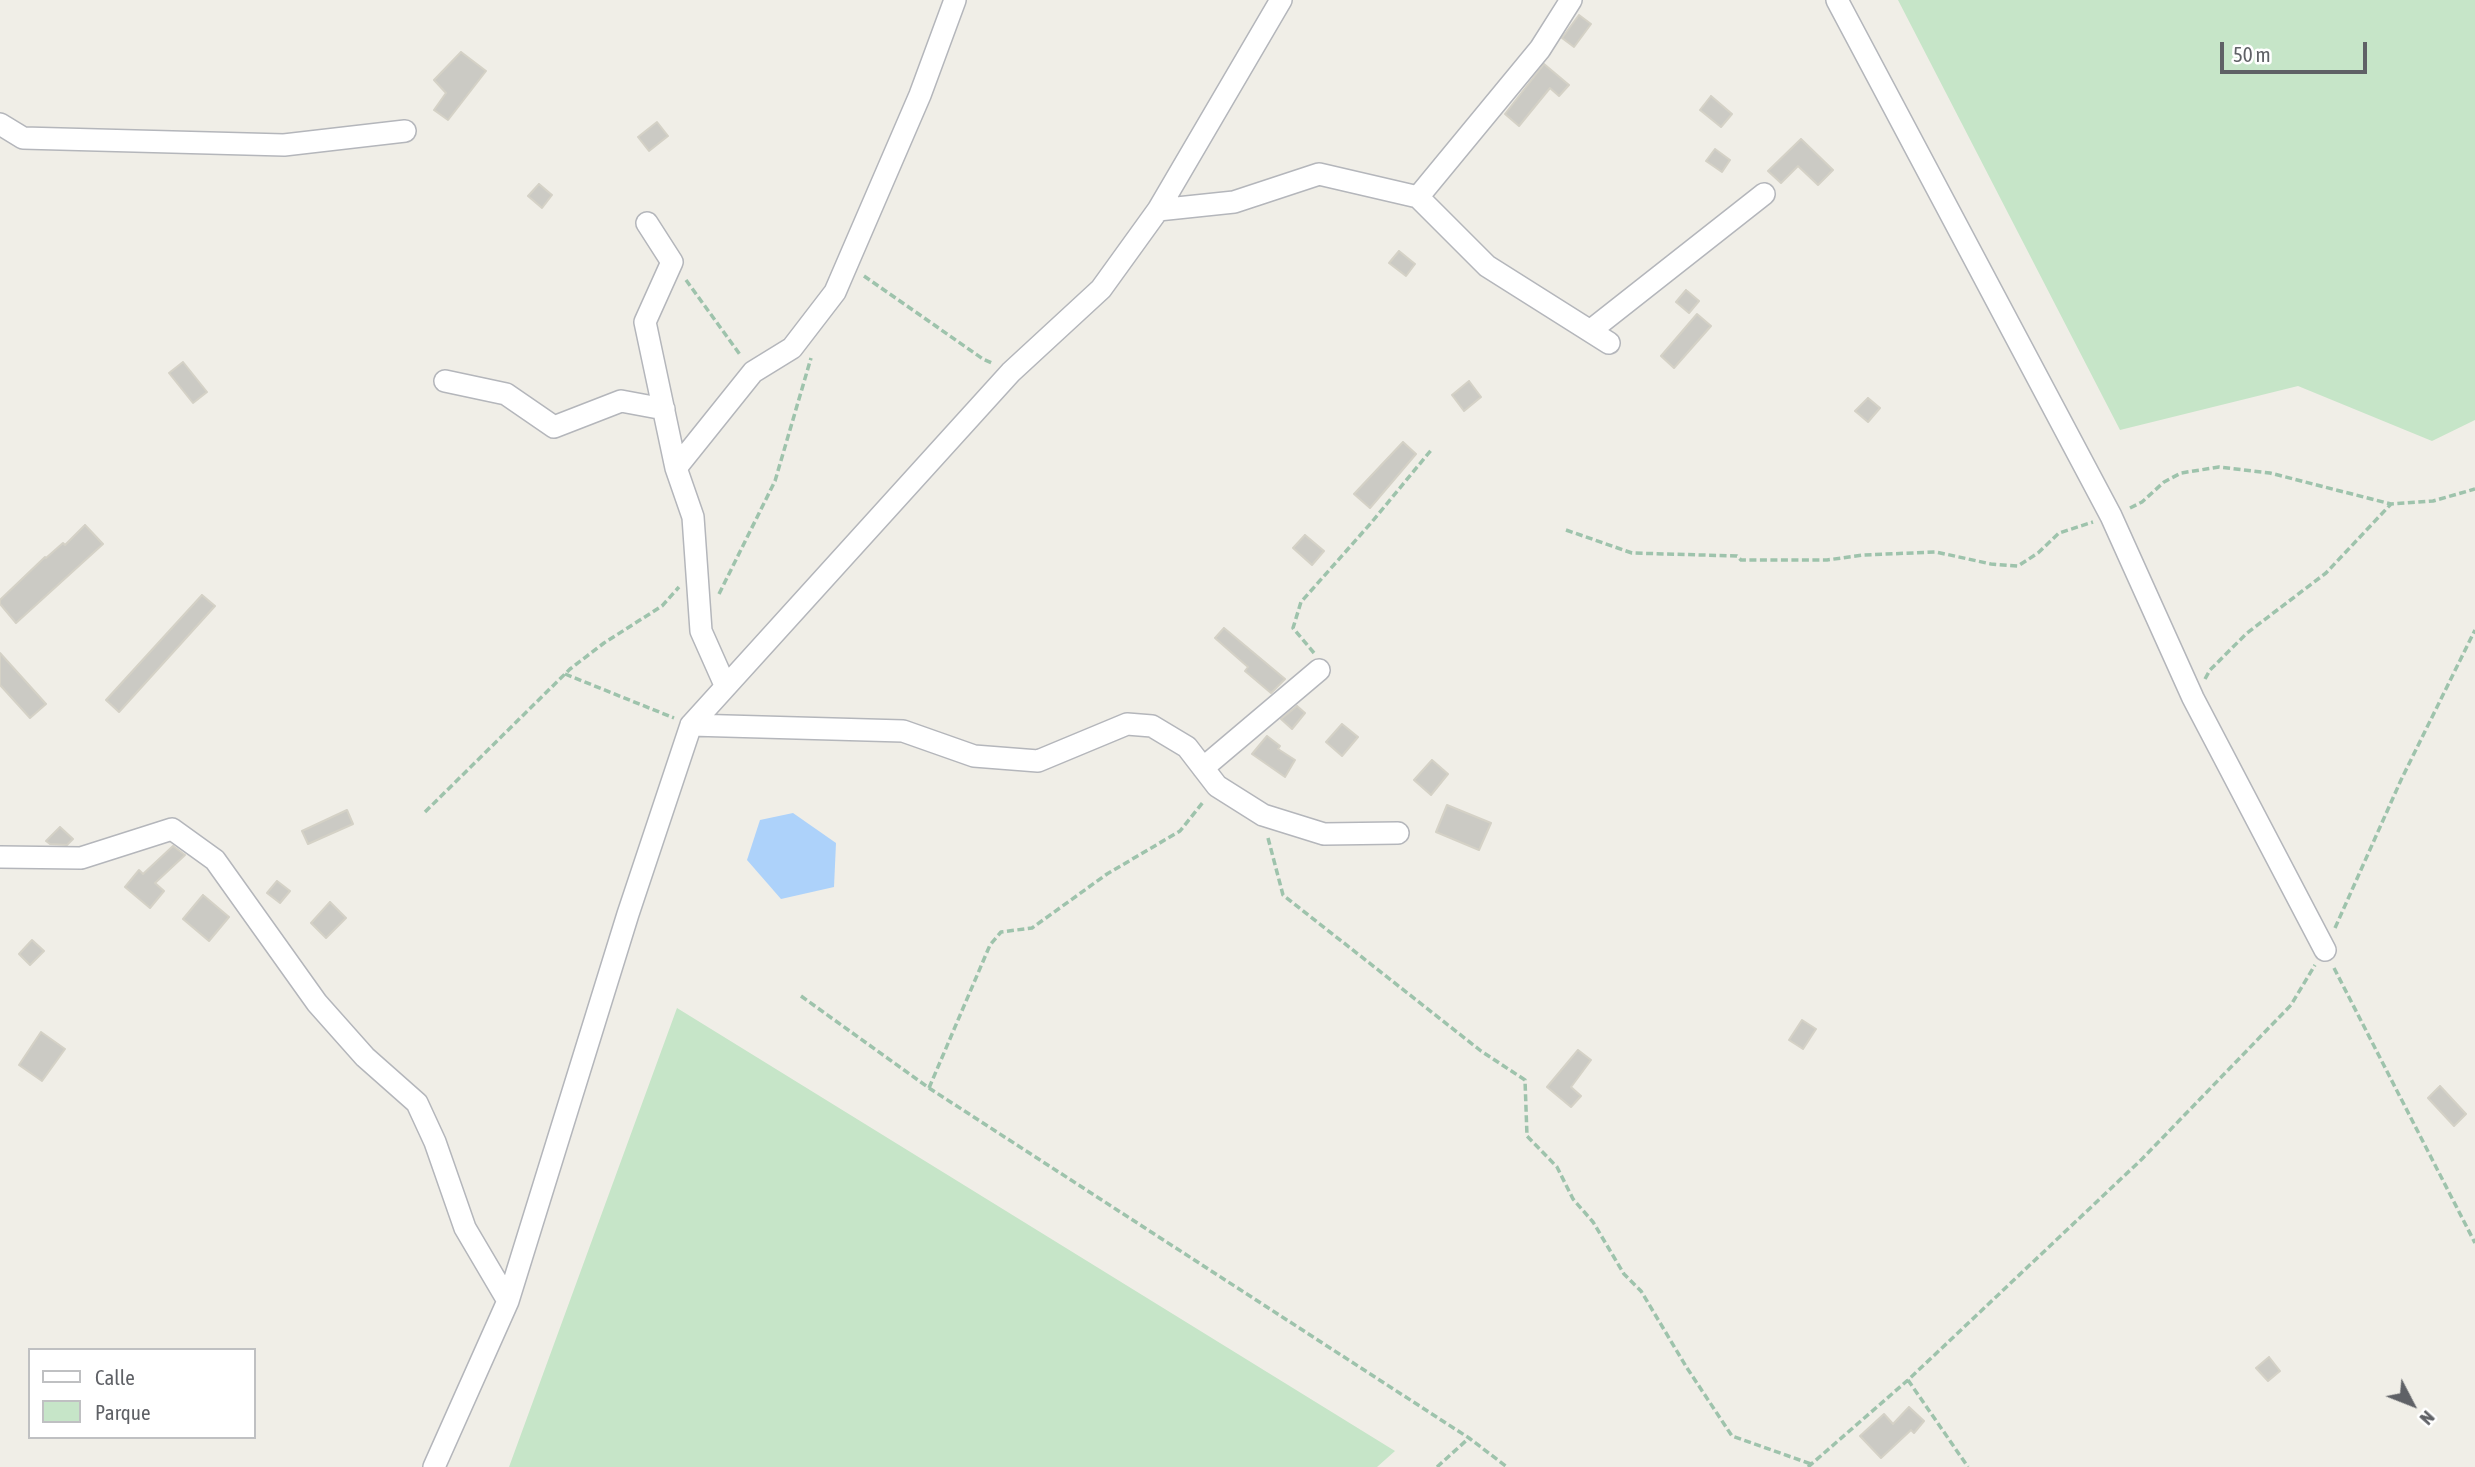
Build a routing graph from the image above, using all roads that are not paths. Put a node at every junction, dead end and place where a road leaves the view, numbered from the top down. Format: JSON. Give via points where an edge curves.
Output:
{"nodes":[{"id":1,"x":955,"y":0,"type":"edge"},
{"id":2,"x":1281,"y":0,"type":"edge"},
{"id":3,"x":1571,"y":0,"type":"edge"},
{"id":4,"x":1836,"y":0,"type":"edge"},
{"id":5,"x":0,"y":124,"type":"edge"},
{"id":6,"x":405,"y":131,"type":"dead end"},
{"id":7,"x":1764,"y":194,"type":"dead end"},
{"id":8,"x":1418,"y":197,"type":"junction"},
{"id":9,"x":1158,"y":210,"type":"junction"},
{"id":10,"x":647,"y":223,"type":"dead end"},
{"id":11,"x":1590,"y":331,"type":"junction"},
{"id":12,"x":1609,"y":344,"type":"dead end"},
{"id":13,"x":445,"y":381,"type":"dead end"},
{"id":14,"x":664,"y":409,"type":"junction"},
{"id":15,"x":676,"y":468,"type":"junction"},
{"id":16,"x":1320,"y":670,"type":"road end"},
{"id":17,"x":725,"y":685,"type":"junction"},
{"id":18,"x":691,"y":725,"type":"junction"},
{"id":19,"x":1203,"y":768,"type":"junction"},
{"id":20,"x":1398,"y":833,"type":"dead end"},
{"id":21,"x":0,"y":856,"type":"edge"},
{"id":22,"x":2325,"y":950,"type":"road end"},
{"id":23,"x":508,"y":1301,"type":"junction"},
{"id":24,"x":434,"y":1467,"type":"edge"}],
"edges":[{"from":1,"to":15,"type":"street","via":[[920,95],[835,292],[792,348],[753,372]]},
{"from":2,"to":9,"type":"street"},
{"from":3,"to":8,"type":"street","via":[[1540,49]]},
{"from":4,"to":22,"type":"street","via":[[2111,516],[2193,698]]},
{"from":5,"to":6,"type":"street","via":[[23,138],[284,145]]},
{"from":7,"to":11,"type":"street"},
{"from":8,"to":9,"type":"street","via":[[1319,174],[1234,202]]},
{"from":8,"to":11,"type":"street","via":[[1487,265]]},
{"from":9,"to":17,"type":"street","via":[[1101,289],[1011,373]]},
{"from":10,"to":14,"type":"street","via":[[672,262],[645,322]]},
{"from":11,"to":12,"type":"street"},
{"from":13,"to":14,"type":"street","via":[[506,394],[554,426],[621,401]]},
{"from":14,"to":15,"type":"street"},
{"from":15,"to":17,"type":"street","via":[[693,517],[701,631]]},
{"from":16,"to":19,"type":"street"},
{"from":17,"to":18,"type":"street"},
{"from":18,"to":19,"type":"street","via":[[903,731],[974,756],[1038,761],[1127,724],[1152,726],[1187,747]]},
{"from":18,"to":23,"type":"street"},
{"from":19,"to":20,"type":"street","via":[[1217,786],[1263,816],[1324,834]]},
{"from":21,"to":23,"type":"street","via":[[81,858],[172,828],[215,860],[317,1003],[365,1057],[417,1103],[466,1228]]},
{"from":23,"to":24,"type":"street"}]}
